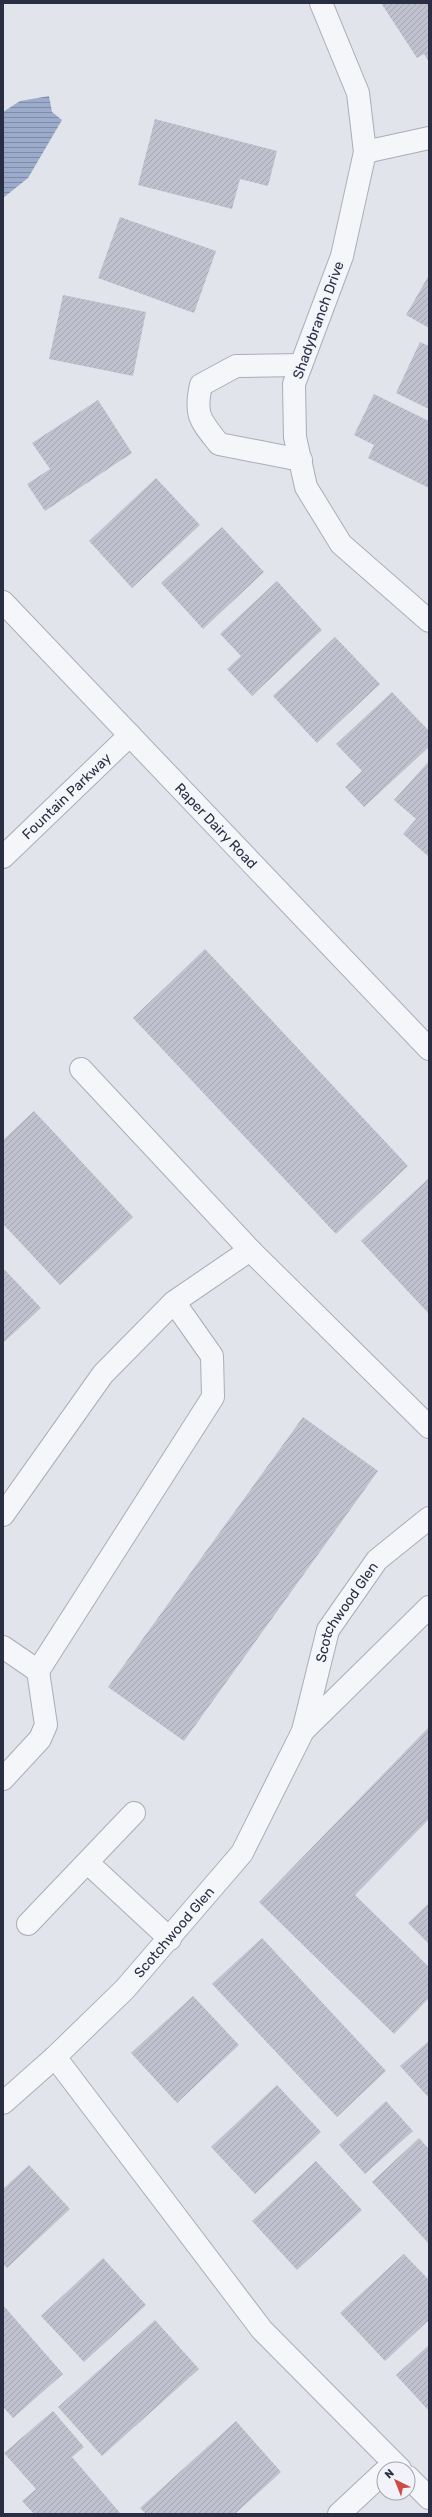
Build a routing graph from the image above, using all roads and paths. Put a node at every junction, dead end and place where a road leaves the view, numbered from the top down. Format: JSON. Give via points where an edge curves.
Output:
{"nodes":[{"id":1,"x":321,"y":3,"type":"edge"},
{"id":2,"x":429,"y":138,"type":"edge"},
{"id":3,"x":365,"y":152,"type":"junction"},
{"id":4,"x":301,"y":365,"type":"junction"},
{"id":5,"x":301,"y":460,"type":"junction"},
{"id":6,"x":3,"y":602,"type":"edge"},
{"id":7,"x":429,"y":621,"type":"edge"},
{"id":8,"x":130,"y":735,"type":"junction"},
{"id":9,"x":3,"y":857,"type":"edge"},
{"id":10,"x":429,"y":1049,"type":"edge"},
{"id":11,"x":82,"y":1069,"type":"dead end"},
{"id":12,"x":250,"y":1250,"type":"junction"},
{"id":13,"x":174,"y":1302,"type":"junction"},
{"id":14,"x":429,"y":1427,"type":"edge"},
{"id":15,"x":3,"y":1516,"type":"edge"},
{"id":16,"x":429,"y":1518,"type":"edge"},
{"id":17,"x":429,"y":1607,"type":"edge"},
{"id":18,"x":3,"y":1647,"type":"edge"},
{"id":19,"x":38,"y":1671,"type":"junction"},
{"id":20,"x":303,"y":1731,"type":"junction"},
{"id":21,"x":3,"y":1779,"type":"edge"},
{"id":22,"x":134,"y":1813,"type":"dead end"},
{"id":23,"x":88,"y":1863,"type":"junction"},
{"id":24,"x":28,"y":1924,"type":"dead end"},
{"id":25,"x":170,"y":1939,"type":"junction"},
{"id":26,"x":55,"y":2057,"type":"junction"},
{"id":27,"x":3,"y":2102,"type":"edge"},
{"id":28,"x":386,"y":2461,"type":"edge"},
{"id":29,"x":376,"y":2485,"type":"edge"},
{"id":30,"x":416,"y":2487,"type":"edge"},
{"id":31,"x":429,"y":2498,"type":"edge"},
{"id":32,"x":339,"y":2514,"type":"edge"}],
"edges":[{"from":1,"to":3,"type":"street","name":"Shadybranch Drive","via":[[358,93]]},
{"from":2,"to":3,"type":"street"},
{"from":3,"to":4,"type":"street","name":"Shadybranch Drive","via":[[342,256]]},
{"from":4,"to":5,"type":"street","name":"Shadybranch Drive","via":[[294,384],[295,437]]},
{"from":4,"to":5,"type":"street","via":[[236,366],[201,385],[196,404],[202,422],[219,444]]},
{"from":5,"to":7,"type":"street","name":"Shadybranch Drive","via":[[306,487],[341,544]]},
{"from":6,"to":8,"type":"street","name":"Raper Dairy Road"},
{"from":8,"to":9,"type":"street","name":"Fountain Parkway"},
{"from":8,"to":10,"type":"street","name":"Raper Dairy Road"},
{"from":11,"to":12,"type":"street"},
{"from":12,"to":13,"type":"street"},
{"from":12,"to":14,"type":"street"},
{"from":13,"to":15,"type":"street","via":[[103,1374]]},
{"from":13,"to":19,"type":"street","via":[[212,1356],[213,1396]]},
{"from":16,"to":20,"type":"street","name":"Scotchwood Glen","via":[[377,1560],[328,1630]]},
{"from":17,"to":20,"type":"street","name":"Scotchwood Glen"},
{"from":18,"to":19,"type":"street"},
{"from":19,"to":21,"type":"street","via":[[46,1725],[40,1739]]},
{"from":20,"to":25,"type":"street","name":"Scotchwood Glen","via":[[242,1853]]},
{"from":22,"to":23,"type":"street"},
{"from":23,"to":24,"type":"street"},
{"from":23,"to":25,"type":"street"},
{"from":25,"to":26,"type":"street","name":"Scotchwood Glen","via":[[126,1989]]},
{"from":26,"to":27,"type":"street","name":"Scotchwood Glen"},
{"from":26,"to":28,"type":"street","via":[[262,2330]]},
{"from":29,"to":32,"type":"street"},
{"from":30,"to":31,"type":"street"}]}
